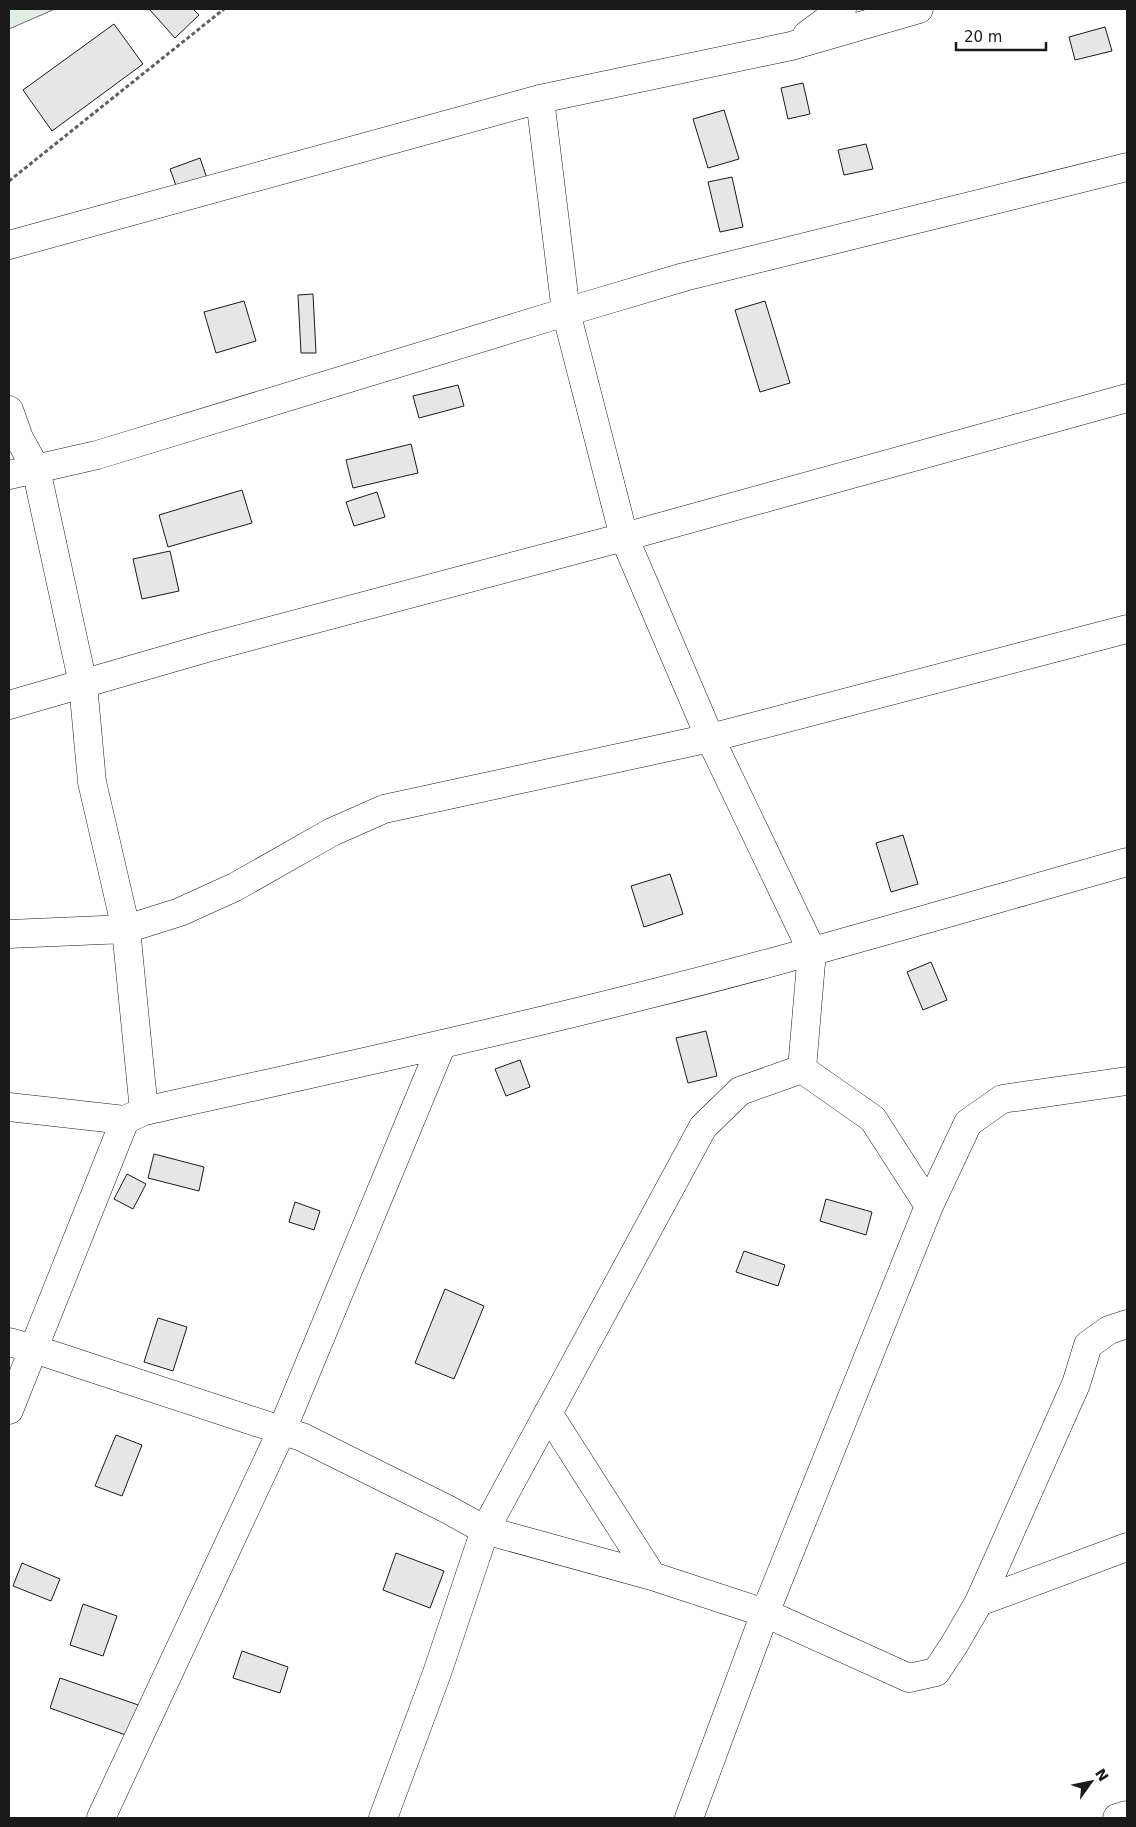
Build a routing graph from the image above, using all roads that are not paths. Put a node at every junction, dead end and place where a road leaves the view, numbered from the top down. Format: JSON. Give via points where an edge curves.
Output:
{"nodes":[{"id":1,"x":842,"y":9,"type":"edge"},
{"id":2,"x":919,"y":9,"type":"edge"},
{"id":3,"x":791,"y":46,"type":"junction"},
{"id":4,"x":540,"y":100,"type":"junction"},
{"id":5,"x":1127,"y":167,"type":"edge"},
{"id":6,"x":9,"y":245,"type":"edge"},
{"id":7,"x":566,"y":312,"type":"junction"},
{"id":8,"x":1127,"y":398,"type":"edge"},
{"id":9,"x":9,"y":410,"type":"edge"},
{"id":10,"x":36,"y":469,"type":"junction"},
{"id":11,"x":9,"y":475,"type":"edge"},
{"id":12,"x":624,"y":537,"type":"junction"},
{"id":13,"x":1127,"y":629,"type":"edge"},
{"id":14,"x":83,"y":684,"type":"junction"},
{"id":15,"x":9,"y":705,"type":"edge"},
{"id":16,"x":710,"y":738,"type":"junction"},
{"id":17,"x":1127,"y":862,"type":"edge"},
{"id":18,"x":126,"y":929,"type":"junction"},
{"id":19,"x":9,"y":934,"type":"edge"},
{"id":20,"x":812,"y":951,"type":"junction"},
{"id":21,"x":442,"y":1044,"type":"junction"},
{"id":22,"x":802,"y":1069,"type":"junction"},
{"id":23,"x":1127,"y":1081,"type":"edge"},
{"id":24,"x":9,"y":1107,"type":"edge"},
{"id":25,"x":134,"y":1116,"type":"junction"},
{"id":26,"x":929,"y":1206,"type":"junction"},
{"id":27,"x":1127,"y":1324,"type":"edge"},
{"id":28,"x":21,"y":1345,"type":"edge"},
{"id":29,"x":9,"y":1410,"type":"edge"},
{"id":30,"x":548,"y":1413,"type":"junction"},
{"id":31,"x":282,"y":1430,"type":"junction"},
{"id":32,"x":485,"y":1530,"type":"junction"},
{"id":33,"x":1127,"y":1548,"type":"edge"},
{"id":34,"x":652,"y":1576,"type":"junction"},
{"id":35,"x":979,"y":1602,"type":"junction"},
{"id":36,"x":766,"y":1613,"type":"junction"},
{"id":37,"x":1127,"y":1815,"type":"edge"},
{"id":38,"x":101,"y":1818,"type":"edge"},
{"id":39,"x":383,"y":1818,"type":"edge"},
{"id":40,"x":689,"y":1818,"type":"edge"},
{"id":41,"x":1116,"y":1818,"type":"edge"}],
"edges":[{"from":1,"to":3,"type":"street"},
{"from":2,"to":3,"type":"street"},
{"from":3,"to":4,"type":"street"},
{"from":4,"to":6,"type":"street"},
{"from":4,"to":7,"type":"street"},
{"from":5,"to":7,"type":"street","via":[[684,277]]},
{"from":7,"to":10,"type":"street","via":[[97,455]]},
{"from":7,"to":12,"type":"street"},
{"from":8,"to":12,"type":"street"},
{"from":9,"to":10,"type":"street","via":[[19,438]]},
{"from":10,"to":11,"type":"street"},
{"from":10,"to":14,"type":"street"},
{"from":12,"to":14,"type":"street"},
{"from":12,"to":16,"type":"street"},
{"from":13,"to":16,"type":"street"},
{"from":14,"to":15,"type":"street"},
{"from":14,"to":18,"type":"street","via":[[92,782]]},
{"from":16,"to":18,"type":"street","via":[[384,809],[332,832],[235,888],[180,912]]},
{"from":16,"to":20,"type":"street"},
{"from":17,"to":20,"type":"street"},
{"from":18,"to":19,"type":"street"},
{"from":18,"to":25,"type":"street"},
{"from":20,"to":21,"type":"street"},
{"from":20,"to":22,"type":"street"},
{"from":21,"to":25,"type":"street"},
{"from":21,"to":31,"type":"street"},
{"from":22,"to":26,"type":"street","via":[[873,1119]]},
{"from":22,"to":30,"type":"street","via":[[740,1091],[703,1127]]},
{"from":23,"to":26,"type":"street","via":[[1002,1099],[968,1123]]},
{"from":24,"to":25,"type":"street"},
{"from":25,"to":28,"type":"street"},
{"from":26,"to":36,"type":"street"},
{"from":27,"to":35,"type":"street","via":[[1109,1330],[1088,1345],[1076,1384]]},
{"from":28,"to":29,"type":"street"},
{"from":28,"to":31,"type":"street"},
{"from":30,"to":32,"type":"street"},
{"from":30,"to":34,"type":"street"},
{"from":31,"to":32,"type":"street","via":[[302,1436]]},
{"from":31,"to":38,"type":"street"},
{"from":32,"to":34,"type":"street"},
{"from":32,"to":39,"type":"street"},
{"from":33,"to":35,"type":"street"},
{"from":34,"to":36,"type":"street"},
{"from":35,"to":36,"type":"street","via":[[936,1672],[909,1678]]},
{"from":36,"to":40,"type":"street"},
{"from":37,"to":41,"type":"street"}]}
